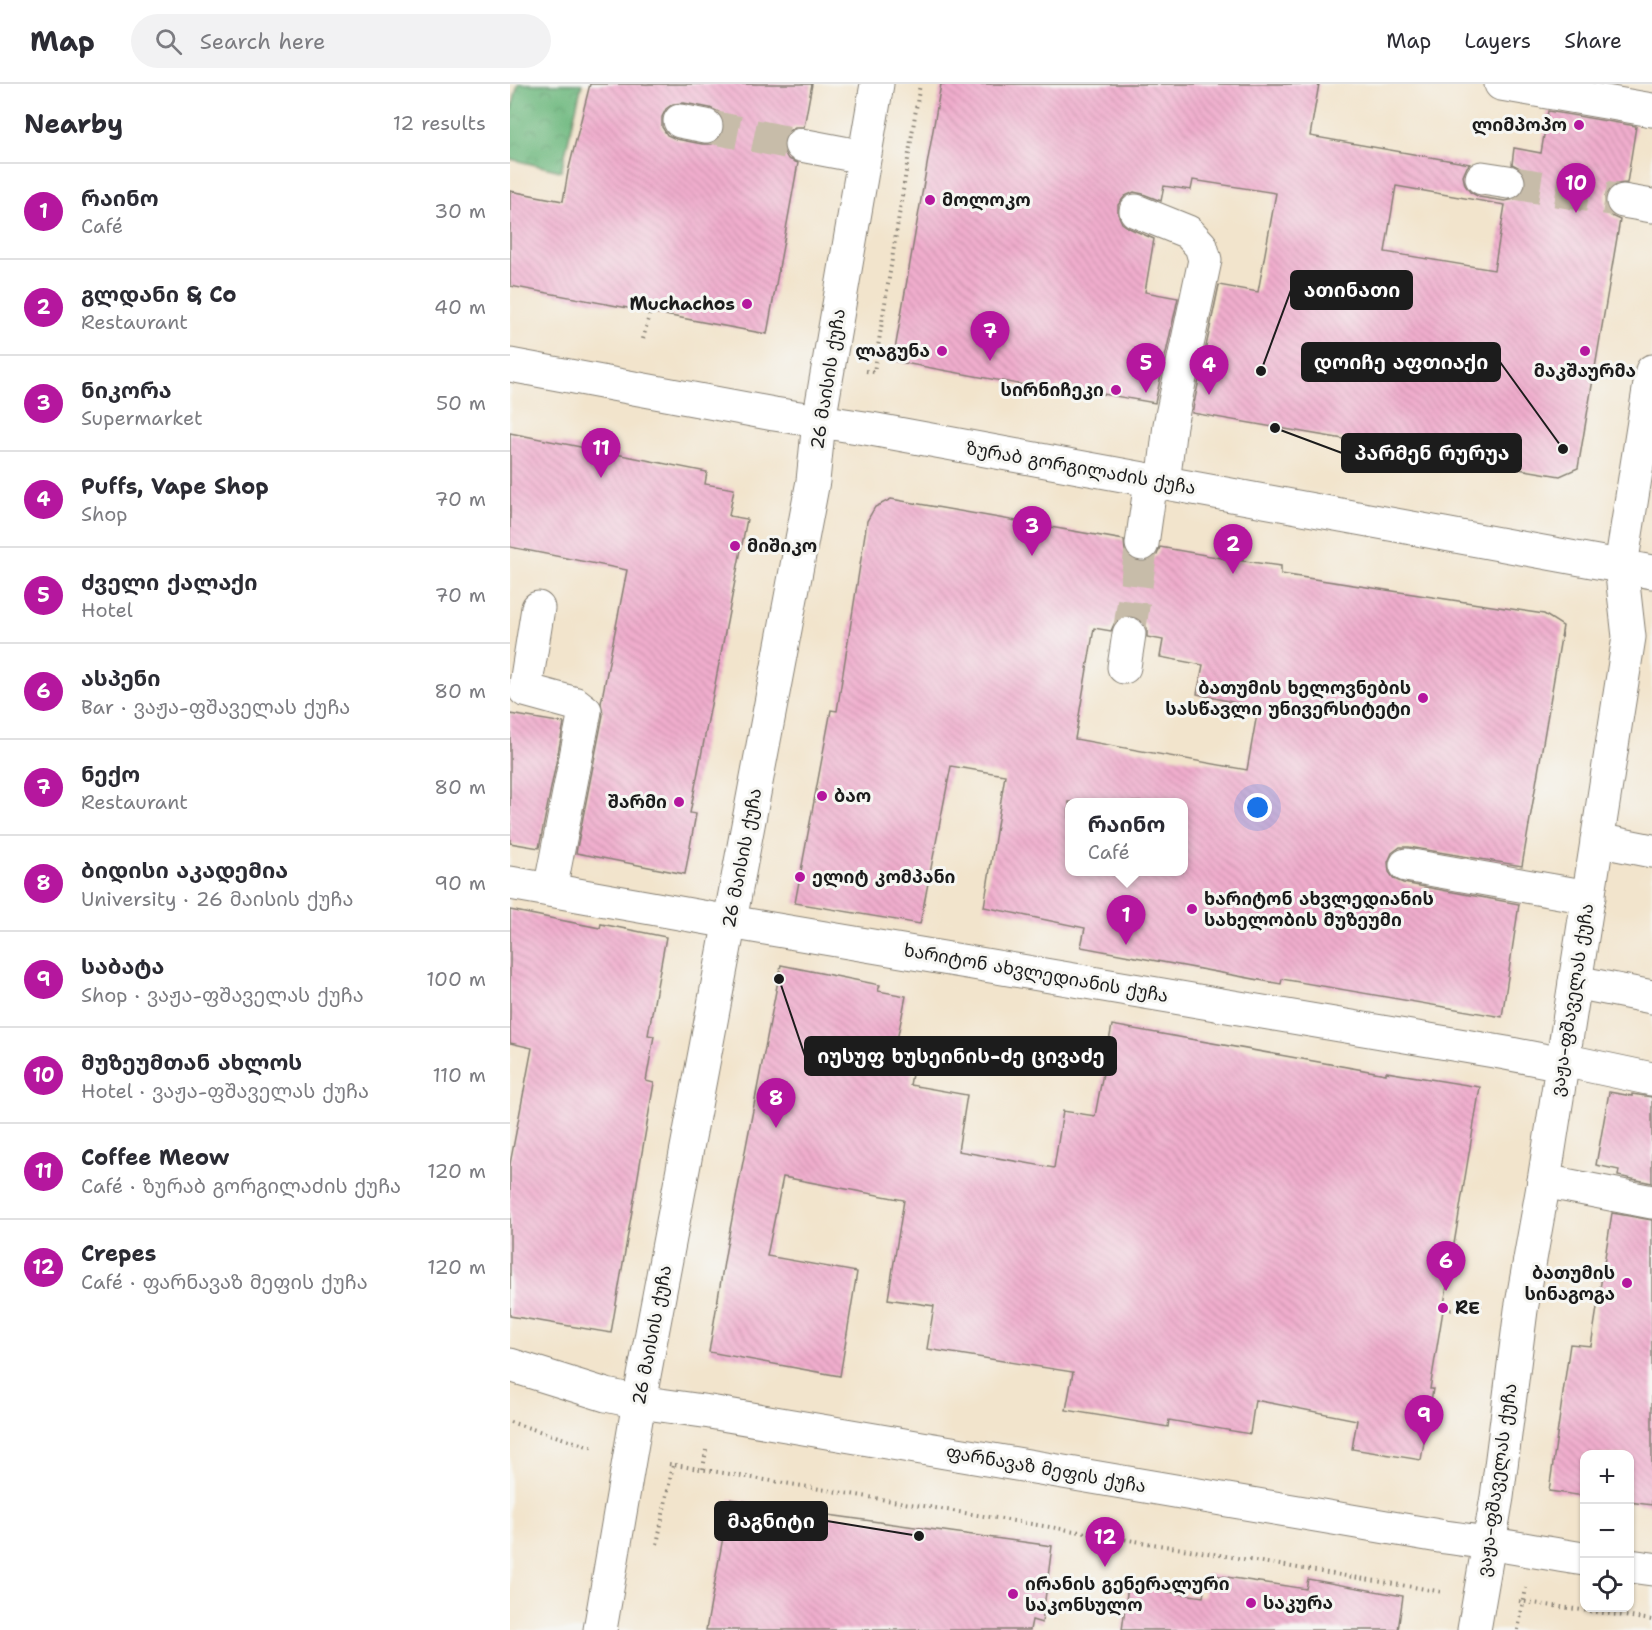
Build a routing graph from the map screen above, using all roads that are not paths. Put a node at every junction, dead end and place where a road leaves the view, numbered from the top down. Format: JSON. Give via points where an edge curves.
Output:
{"nodes":[{"id":1,"x":877,"y":84,"type":"edge"},
{"id":2,"x":1501,"y":84,"type":"edge"},
{"id":3,"x":1652,"y":110,"type":"edge"},
{"id":4,"x":801,"y":144,"type":"tunnel mouth"},
{"id":5,"x":864,"y":157,"type":"junction"},
{"id":6,"x":1136,"y":211,"type":"dead end"},
{"id":7,"x":510,"y":365,"type":"edge"},
{"id":8,"x":1652,"y":370,"type":"edge"},
{"id":9,"x":819,"y":421,"type":"junction"},
{"id":10,"x":1157,"y":482,"type":"junction"},
{"id":11,"x":1142,"y":544,"type":"tunnel mouth"},
{"id":12,"x":1636,"y":569,"type":"edge"},
{"id":13,"x":538,"y":608,"type":"dead end"},
{"id":14,"x":1129,"y":634,"type":"tunnel mouth"},
{"id":15,"x":1124,"y":667,"type":"dead end"},
{"id":16,"x":1597,"y":840,"type":"junction"},
{"id":17,"x":1652,"y":851,"type":"edge"},
{"id":18,"x":1406,"y":865,"type":"dead end"},
{"id":19,"x":510,"y":883,"type":"edge"},
{"id":20,"x":550,"y":890,"type":"junction"},
{"id":21,"x":1589,"y":897,"type":"junction"},
{"id":22,"x":730,"y":922,"type":"junction"},
{"id":23,"x":1575,"y":982,"type":"junction"},
{"id":24,"x":1652,"y":997,"type":"edge"},
{"id":25,"x":1562,"y":1062,"type":"junction"},
{"id":26,"x":1652,"y":1079,"type":"edge"},
{"id":27,"x":1544,"y":1180,"type":"junction"},
{"id":28,"x":1652,"y":1202,"type":"edge"},
{"id":29,"x":510,"y":1365,"type":"edge"},
{"id":30,"x":639,"y":1402,"type":"junction"},
{"id":31,"x":1489,"y":1542,"type":"junction"},
{"id":32,"x":1580,"y":1558,"type":"edge"},
{"id":33,"x":1634,"y":1567,"type":"edge"},
{"id":34,"x":1652,"y":1569,"type":"edge"},
{"id":35,"x":600,"y":1630,"type":"edge"},
{"id":36,"x":1474,"y":1630,"type":"edge"}],
"edges":[{"from":1,"to":5,"type":"street","name":"26 მაისის ქუჩა"},
{"from":2,"to":3,"type":"street"},
{"from":4,"to":5,"type":"street"},
{"from":5,"to":9,"type":"street","name":"26 მაისის ქუჩა"},
{"from":6,"to":10,"type":"street","via":[[1188,232],[1201,246],[1205,260]]},
{"from":7,"to":9,"type":"street","name":"ზურაბ გორგილაძის ქუჩა"},
{"from":8,"to":12,"type":"street","name":"ვაჟა-ფშაველას ქუჩა"},
{"from":9,"to":10,"type":"street","name":"ზურაბ გორგილაძის ქუჩა"},
{"from":9,"to":22,"type":"street","name":"26 მაისის ქუჩა","via":[[813,481]]},
{"from":10,"to":11,"type":"street"},
{"from":10,"to":12,"type":"street","name":"ზურაბ გორგილაძის ქუჩა"},
{"from":12,"to":16,"type":"street","name":"ვაჟა-ფშაველას ქუჩა"},
{"from":13,"to":20,"type":"street","via":[[525,690],[576,704],[585,711]]},
{"from":14,"to":15,"type":"street"},
{"from":16,"to":17,"type":"street"},
{"from":16,"to":21,"type":"street","name":"ვაჟა-ფშაველას ქუჩა"},
{"from":18,"to":21,"type":"street"},
{"from":19,"to":20,"type":"street","name":"ხარიტონ ახვლედიანის ქუჩა"},
{"from":20,"to":22,"type":"street","name":"ხარიტონ ახვლედიანის ქუჩა"},
{"from":21,"to":23,"type":"street","name":"ვაჟა-ფშაველას ქუჩა"},
{"from":22,"to":25,"type":"street","name":"ხარიტონ ახვლედიანის ქუჩა"},
{"from":22,"to":30,"type":"street","name":"26 მაისის ქუჩა"},
{"from":23,"to":24,"type":"street"},
{"from":23,"to":25,"type":"street","name":"ვაჟა-ფშაველას ქუჩა"},
{"from":25,"to":26,"type":"street","name":"ხარიტონ ახვლედიანის ქუჩა"},
{"from":25,"to":27,"type":"street","name":"ვაჟა-ფშაველას ქუჩა"},
{"from":27,"to":28,"type":"street"},
{"from":27,"to":31,"type":"street","name":"ვაჟა-ფშაველას ქუჩა","via":[[1521,1310]]},
{"from":29,"to":30,"type":"street","name":"ფარნავაზ მეფის ქუჩა"},
{"from":30,"to":31,"type":"street","name":"ფარნავაზ მეფის ქუჩა"},
{"from":30,"to":35,"type":"street","name":"26 მაისის ქუჩა"},
{"from":31,"to":32,"type":"street","name":"ფარნავაზ მეფის ქუჩა"},
{"from":31,"to":36,"type":"street","name":"ვაჟა-ფშაველას ქუჩა"},
{"from":33,"to":34,"type":"street"}]}
